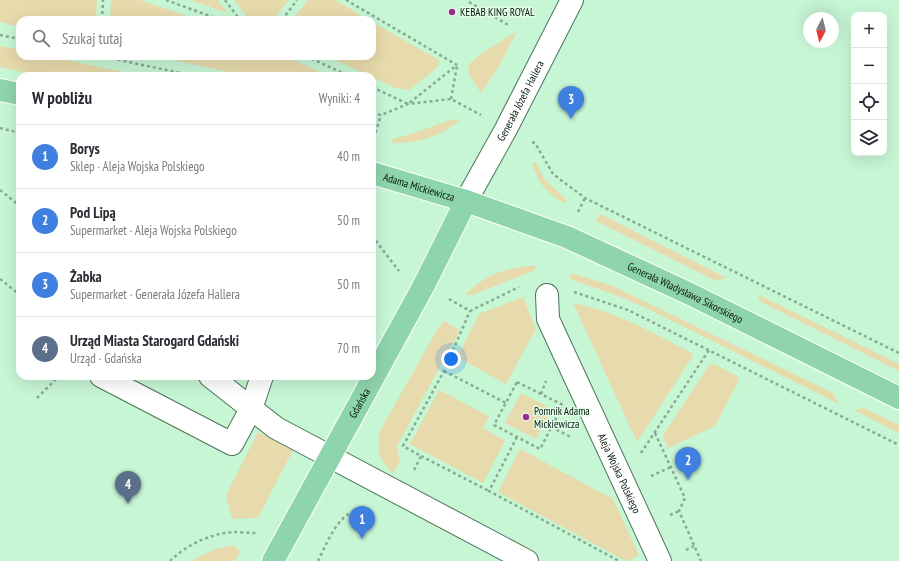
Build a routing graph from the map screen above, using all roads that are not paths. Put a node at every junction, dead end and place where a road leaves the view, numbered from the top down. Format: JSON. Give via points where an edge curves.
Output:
{"nodes":[{"id":1,"x":572,"y":0,"type":"edge"},
{"id":2,"x":0,"y":90,"type":"edge"},
{"id":3,"x":16,"y":93,"type":"edge"},
{"id":4,"x":376,"y":174,"type":"edge"},
{"id":5,"x":466,"y":201,"type":"junction"},
{"id":6,"x":547,"y":295,"type":"dead end"},
{"id":7,"x":376,"y":372,"type":"edge"},
{"id":8,"x":109,"y":380,"type":"edge"},
{"id":9,"x":215,"y":380,"type":"edge"},
{"id":10,"x":261,"y":380,"type":"edge"},
{"id":11,"x":372,"y":380,"type":"edge"},
{"id":12,"x":899,"y":398,"type":"edge"},
{"id":13,"x":251,"y":409,"type":"junction"},
{"id":14,"x":330,"y":456,"type":"junction"},
{"id":15,"x":273,"y":561,"type":"edge"},
{"id":16,"x":527,"y":561,"type":"edge"},
{"id":17,"x":660,"y":561,"type":"edge"}],
"edges":[{"from":1,"to":5,"type":"street","name":"Generała Józefa Hallera"},
{"from":2,"to":3,"type":"main road"},
{"from":4,"to":5,"type":"main road","name":"Adama Mickiewicza"},
{"from":5,"to":7,"type":"main road","name":"Gdańska"},
{"from":5,"to":12,"type":"main road","name":"Generała Władysława Sikorskiego","via":[[567,237],[690,294]]},
{"from":6,"to":17,"type":"street","name":"Aleja Wojska Polskiego","via":[[548,318]]},
{"from":8,"to":13,"type":"street","via":[[232,444]]},
{"from":9,"to":13,"type":"street"},
{"from":10,"to":13,"type":"street"},
{"from":11,"to":14,"type":"main road","name":"Gdańska"},
{"from":13,"to":14,"type":"street","via":[[276,428]]},
{"from":14,"to":15,"type":"main road","name":"Gdańska"},
{"from":14,"to":16,"type":"street"}]}
